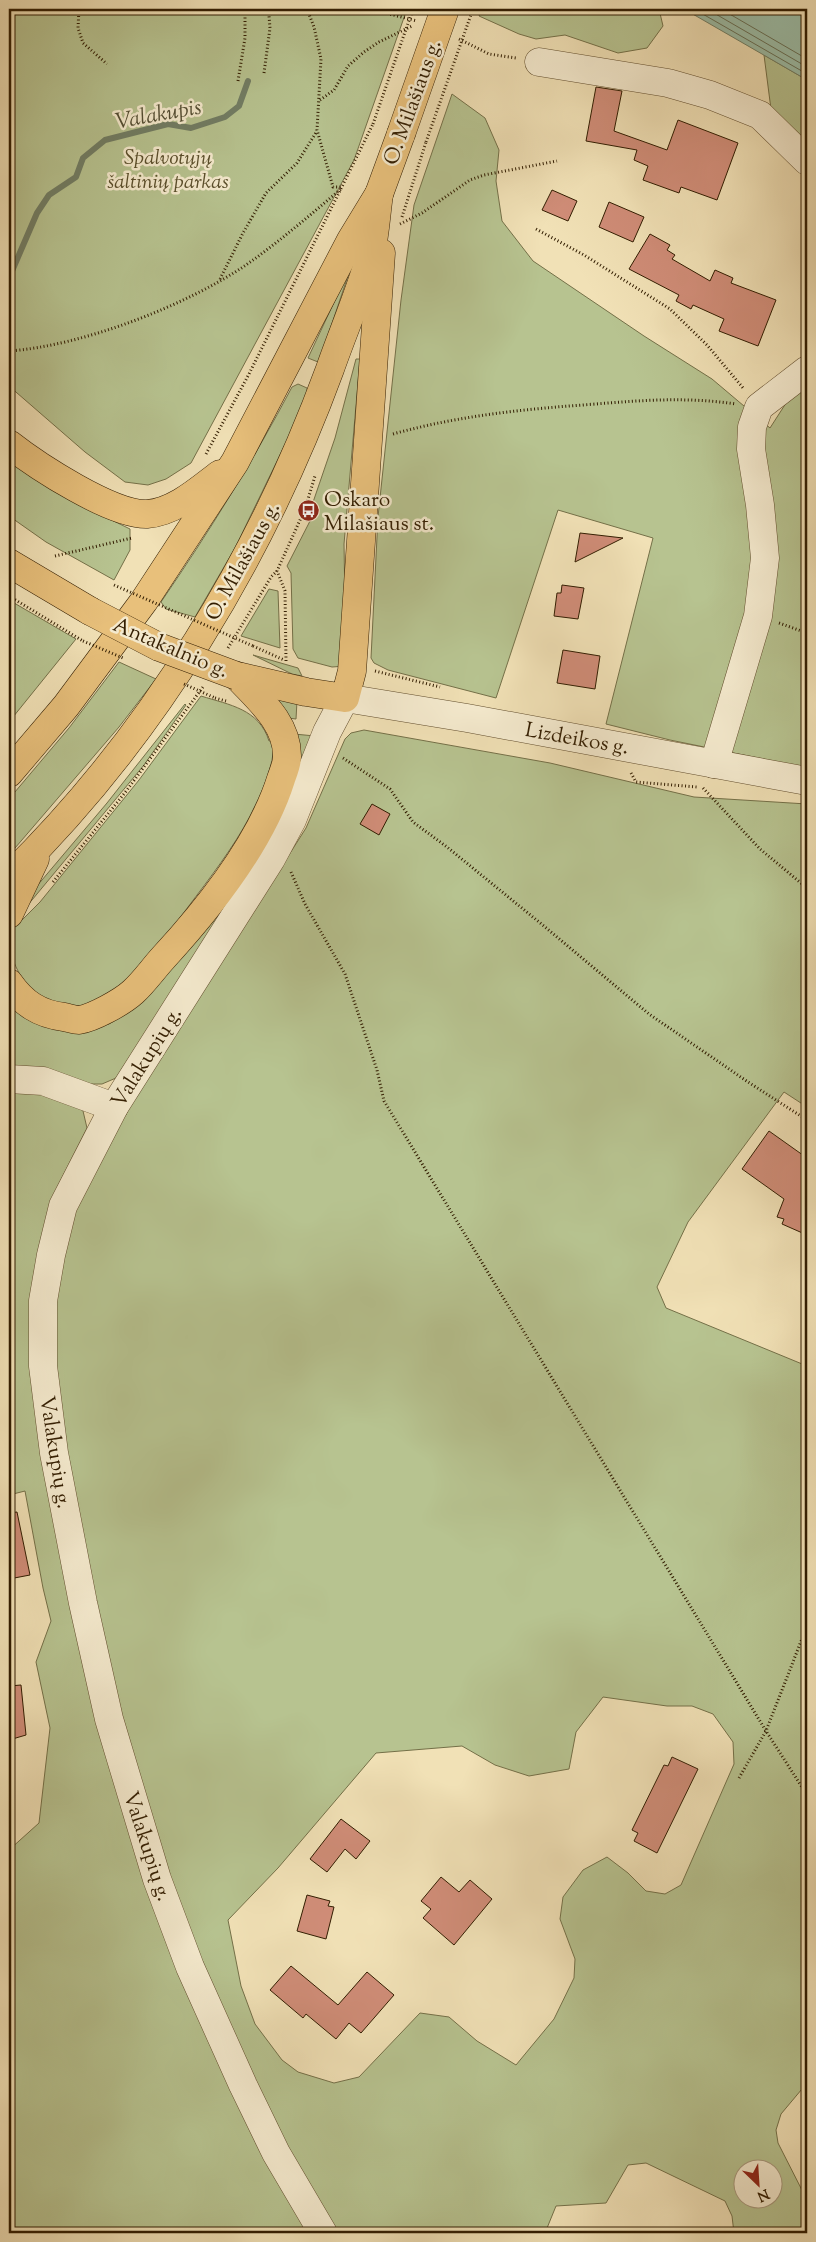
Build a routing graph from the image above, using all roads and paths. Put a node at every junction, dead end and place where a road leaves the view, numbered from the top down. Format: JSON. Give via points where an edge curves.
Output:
{"nodes":[{"id":1,"x":79,"y":9,"type":"edge"},
{"id":2,"x":245,"y":9,"type":"edge"},
{"id":3,"x":274,"y":9,"type":"edge"},
{"id":4,"x":307,"y":9,"type":"edge"},
{"id":5,"x":370,"y":9,"type":"edge"},
{"id":6,"x":413,"y":9,"type":"edge"},
{"id":7,"x":474,"y":9,"type":"edge"},
{"id":8,"x":380,"y":10,"type":"dead end"},
{"id":9,"x":433,"y":15,"type":"edge"},
{"id":10,"x":539,"y":62,"type":"dead end"},
{"id":11,"x":107,"y":64,"type":"dead end"},
{"id":12,"x":264,"y":74,"type":"dead end"},
{"id":13,"x":238,"y":81,"type":"dead end"},
{"id":14,"x":319,"y":100,"type":"junction"},
{"id":15,"x":317,"y":130,"type":"junction"},
{"id":16,"x":807,"y":161,"type":"edge"},
{"id":17,"x":557,"y":162,"type":"dead end"},
{"id":18,"x":343,"y":187,"type":"junction"},
{"id":19,"x":379,"y":194,"type":"junction"},
{"id":20,"x":536,"y":229,"type":"dead end"},
{"id":21,"x":220,"y":281,"type":"junction"},
{"id":22,"x":9,"y":351,"type":"edge"},
{"id":23,"x":807,"y":370,"type":"edge"},
{"id":24,"x":759,"y":407,"type":"junction"},
{"id":25,"x":386,"y":436,"type":"dead end"},
{"id":26,"x":9,"y":444,"type":"edge"},
{"id":27,"x":205,"y":457,"type":"dead end"},
{"id":28,"x":235,"y":462,"type":"junction"},
{"id":29,"x":126,"y":540,"type":"dead end"},
{"id":30,"x":55,"y":556,"type":"dead end"},
{"id":31,"x":9,"y":563,"type":"edge"},
{"id":32,"x":9,"y":580,"type":"edge"},
{"id":33,"x":114,"y":585,"type":"dead end"},
{"id":34,"x":47,"y":588,"type":"junction"},
{"id":35,"x":285,"y":591,"type":"dead end"},
{"id":36,"x":9,"y":596,"type":"edge"},
{"id":37,"x":84,"y":641,"type":"dead end"},
{"id":38,"x":286,"y":661,"type":"junction"},
{"id":39,"x":294,"y":663,"type":"dead end"},
{"id":40,"x":237,"y":676,"type":"junction"},
{"id":41,"x":345,"y":698,"type":"junction"},
{"id":42,"x":341,"y":757,"type":"dead end"},
{"id":43,"x":714,"y":764,"type":"junction"},
{"id":44,"x":626,"y":766,"type":"dead end"},
{"id":45,"x":9,"y":773,"type":"edge"},
{"id":46,"x":807,"y":782,"type":"edge"},
{"id":47,"x":270,"y":835,"type":"junction"},
{"id":48,"x":42,"y":844,"type":"junction"},
{"id":49,"x":9,"y":877,"type":"edge"},
{"id":50,"x":807,"y":888,"type":"edge"},
{"id":51,"x":9,"y":914,"type":"edge"},
{"id":52,"x":9,"y":982,"type":"edge"},
{"id":53,"x":9,"y":1079,"type":"edge"},
{"id":54,"x":114,"y":1107,"type":"junction"},
{"id":55,"x":807,"y":1120,"type":"edge"},
{"id":56,"x":807,"y":1626,"type":"edge"},
{"id":57,"x":766,"y":1730,"type":"junction"},
{"id":58,"x":739,"y":1778,"type":"dead end"},
{"id":59,"x":807,"y":1795,"type":"edge"},
{"id":60,"x":323,"y":2233,"type":"edge"}],
"edges":[{"from":1,"to":11,"type":"path","via":[[78,28],[83,43]]},
{"from":2,"to":13,"type":"path","via":[[245,38]]},
{"from":3,"to":12,"type":"path","via":[[269,16]]},
{"from":4,"to":14,"type":"path","via":[[321,59]]},
{"from":5,"to":8,"type":"path"},
{"from":6,"to":18,"type":"path","bridge":true,"via":[[373,124]]},
{"from":7,"to":17,"type":"path","bridge":true,"via":[[400,224],[470,180]]},
{"from":9,"to":14,"type":"path","via":[[364,52],[348,66],[334,90]]},
{"from":9,"to":19,"type":"main road","name":"O. Milašiaus g.","bridge":true,"via":[[401,134]]},
{"from":10,"to":16,"type":"street","via":[[668,83],[710,94],[760,115]]},
{"from":14,"to":15,"type":"path"},
{"from":15,"to":18,"type":"path","via":[[329,179],[333,187]]},
{"from":15,"to":21,"type":"path","via":[[298,163],[266,193]]},
{"from":18,"to":21,"type":"path","via":[[292,230]]},
{"from":18,"to":27,"type":"path"},
{"from":19,"to":28,"type":"main road","name":"O. Milašiaus g.","via":[[351,240]]},
{"from":19,"to":41,"type":"main road","via":[[382,247],[352,671]]},
{"from":19,"to":48,"type":"main road","name":"O. Milašiaus g.","via":[[370,256],[354,302],[302,441],[254,544],[210,620],[159,697],[104,773]]},
{"from":20,"to":24,"type":"path","via":[[670,309],[707,345]]},
{"from":21,"to":22,"type":"path","via":[[109,330]]},
{"from":23,"to":24,"type":"street"},
{"from":24,"to":25,"type":"path","via":[[701,399],[534,408],[440,421]]},
{"from":24,"to":43,"type":"street","via":[[752,428],[751,449],[765,558],[758,616]]},
{"from":26,"to":28,"type":"main road","via":[[62,480],[109,505],[148,514],[179,503]]},
{"from":28,"to":45,"type":"main road","name":"O. Milašiaus g.","via":[[144,601],[66,706]]},
{"from":29,"to":30,"type":"path"},
{"from":31,"to":34,"type":"main road","name":"Antakalnio g."},
{"from":32,"to":34,"type":"main road"},
{"from":33,"to":38,"type":"path","bridge":true},
{"from":34,"to":40,"type":"main road","name":"Antakalnio g.","bridge":true,"via":[[159,647]]},
{"from":35,"to":38,"type":"path"},
{"from":36,"to":37,"type":"path"},
{"from":38,"to":39,"type":"path"},
{"from":40,"to":41,"type":"main road","name":"Antakalnio g."},
{"from":40,"to":47,"type":"main road","via":[[272,714],[284,733],[287,758]]},
{"from":41,"to":43,"type":"street","name":"Lizdeikos g."},
{"from":41,"to":47,"type":"street","via":[[292,820]]},
{"from":42,"to":55,"type":"path","via":[[390,789],[413,822],[649,1014]]},
{"from":43,"to":46,"type":"street","name":"Lizdeikos g."},
{"from":44,"to":50,"type":"path","via":[[636,782],[705,788],[760,849]]},
{"from":47,"to":52,"type":"main road","via":[[222,886],[186,933],[132,993],[101,1012],[79,1020],[35,1010],[18,996]]},
{"from":47,"to":54,"type":"street","name":"Valakupių g.","via":[[238,910]]},
{"from":47,"to":57,"type":"path","via":[[345,974],[384,1101]]},
{"from":48,"to":49,"type":"main road","name":"O. Milašiaus g."},
{"from":48,"to":51,"type":"main road"},
{"from":53,"to":54,"type":"street","via":[[42,1081]]},
{"from":54,"to":60,"type":"street","name":"Valakupių g.","via":[[63,1206],[46,1283],[43,1366],[55,1462],[109,1719],[157,1879],[190,1967],[242,2085]]},
{"from":56,"to":57,"type":"path"},
{"from":57,"to":58,"type":"path"},
{"from":57,"to":59,"type":"path"}]}
